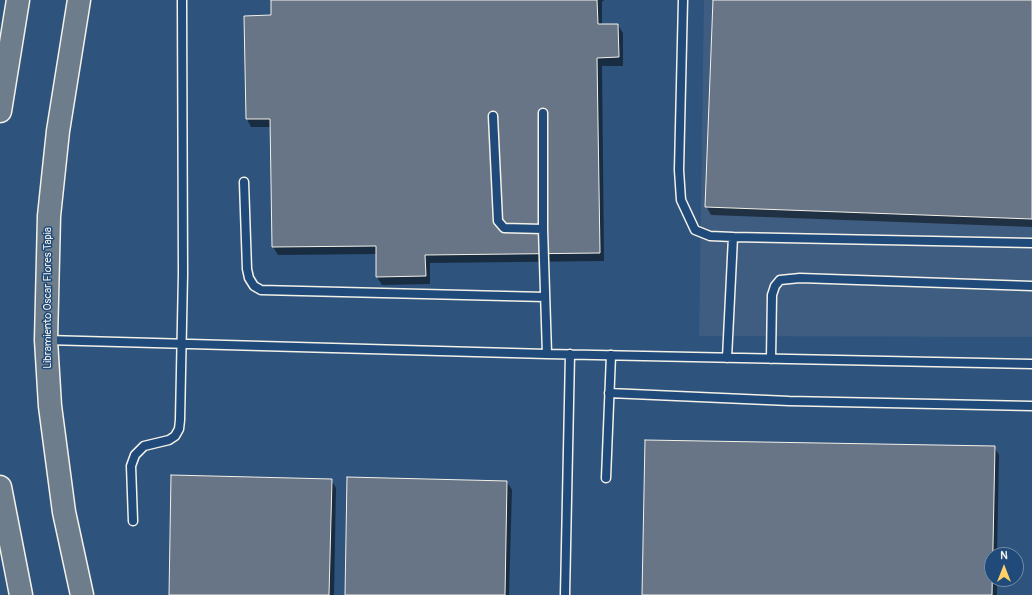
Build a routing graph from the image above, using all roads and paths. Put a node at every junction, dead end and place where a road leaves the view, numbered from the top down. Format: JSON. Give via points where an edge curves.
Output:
{"nodes":[{"id":1,"x":18,"y":0,"type":"edge"},
{"id":2,"x":79,"y":0,"type":"edge"},
{"id":3,"x":182,"y":0,"type":"edge"},
{"id":4,"x":683,"y":0,"type":"edge"},
{"id":5,"x":0,"y":111,"type":"edge"},
{"id":6,"x":543,"y":113,"type":"dead end"},
{"id":7,"x":493,"y":116,"type":"dead end"},
{"id":8,"x":244,"y":182,"type":"dead end"},
{"id":9,"x":543,"y":229,"type":"junction"},
{"id":10,"x":733,"y":237,"type":"junction"},
{"id":11,"x":1032,"y":243,"type":"edge"},
{"id":12,"x":1032,"y":286,"type":"edge"},
{"id":13,"x":545,"y":297,"type":"junction"},
{"id":14,"x":46,"y":340,"type":"junction"},
{"id":15,"x":182,"y":343,"type":"junction"},
{"id":16,"x":546,"y":354,"type":"junction"},
{"id":17,"x":570,"y":354,"type":"junction"},
{"id":18,"x":611,"y":355,"type":"junction"},
{"id":19,"x":727,"y":358,"type":"junction"},
{"id":20,"x":771,"y":359,"type":"junction"},
{"id":21,"x":1032,"y":364,"type":"edge"},
{"id":22,"x":609,"y":393,"type":"junction"},
{"id":23,"x":1032,"y":406,"type":"edge"},
{"id":24,"x":606,"y":478,"type":"dead end"},
{"id":25,"x":0,"y":487,"type":"edge"},
{"id":26,"x":133,"y":521,"type":"dead end"},
{"id":27,"x":21,"y":595,"type":"edge"},
{"id":28,"x":82,"y":595,"type":"edge"},
{"id":29,"x":566,"y":595,"type":"edge"}],
"edges":[{"from":1,"to":5,"type":"highway"},
{"from":2,"to":14,"type":"highway","name":"Libramiento Oscar Flores Tapia","via":[[58,132],[49,216]]},
{"from":3,"to":15,"type":"lane"},
{"from":4,"to":10,"type":"lane","via":[[679,170],[681,200],[695,230],[710,236]]},
{"from":6,"to":9,"type":"lane"},
{"from":7,"to":9,"type":"lane","via":[[498,221],[504,228]]},
{"from":8,"to":13,"type":"lane","via":[[249,278],[254,286],[261,290]]},
{"from":9,"to":13,"type":"lane"},
{"from":10,"to":11,"type":"lane"},
{"from":10,"to":19,"type":"lane"},
{"from":12,"to":20,"type":"lane","via":[[800,278],[780,280],[772,295]]},
{"from":13,"to":16,"type":"lane"},
{"from":14,"to":15,"type":"lane"},
{"from":14,"to":28,"type":"highway","name":"Libramiento Oscar Flores Tapia","via":[[50,406],[63,504]]},
{"from":15,"to":16,"type":"lane"},
{"from":15,"to":26,"type":"lane","via":[[179,429],[169,440],[144,446],[135,455],[131,466]]},
{"from":16,"to":17,"type":"lane"},
{"from":17,"to":18,"type":"lane"},
{"from":17,"to":29,"type":"lane"},
{"from":18,"to":19,"type":"lane"},
{"from":18,"to":22,"type":"lane"},
{"from":19,"to":20,"type":"lane"},
{"from":20,"to":21,"type":"lane"},
{"from":22,"to":23,"type":"lane"},
{"from":22,"to":24,"type":"lane"},
{"from":25,"to":27,"type":"highway"}]}
